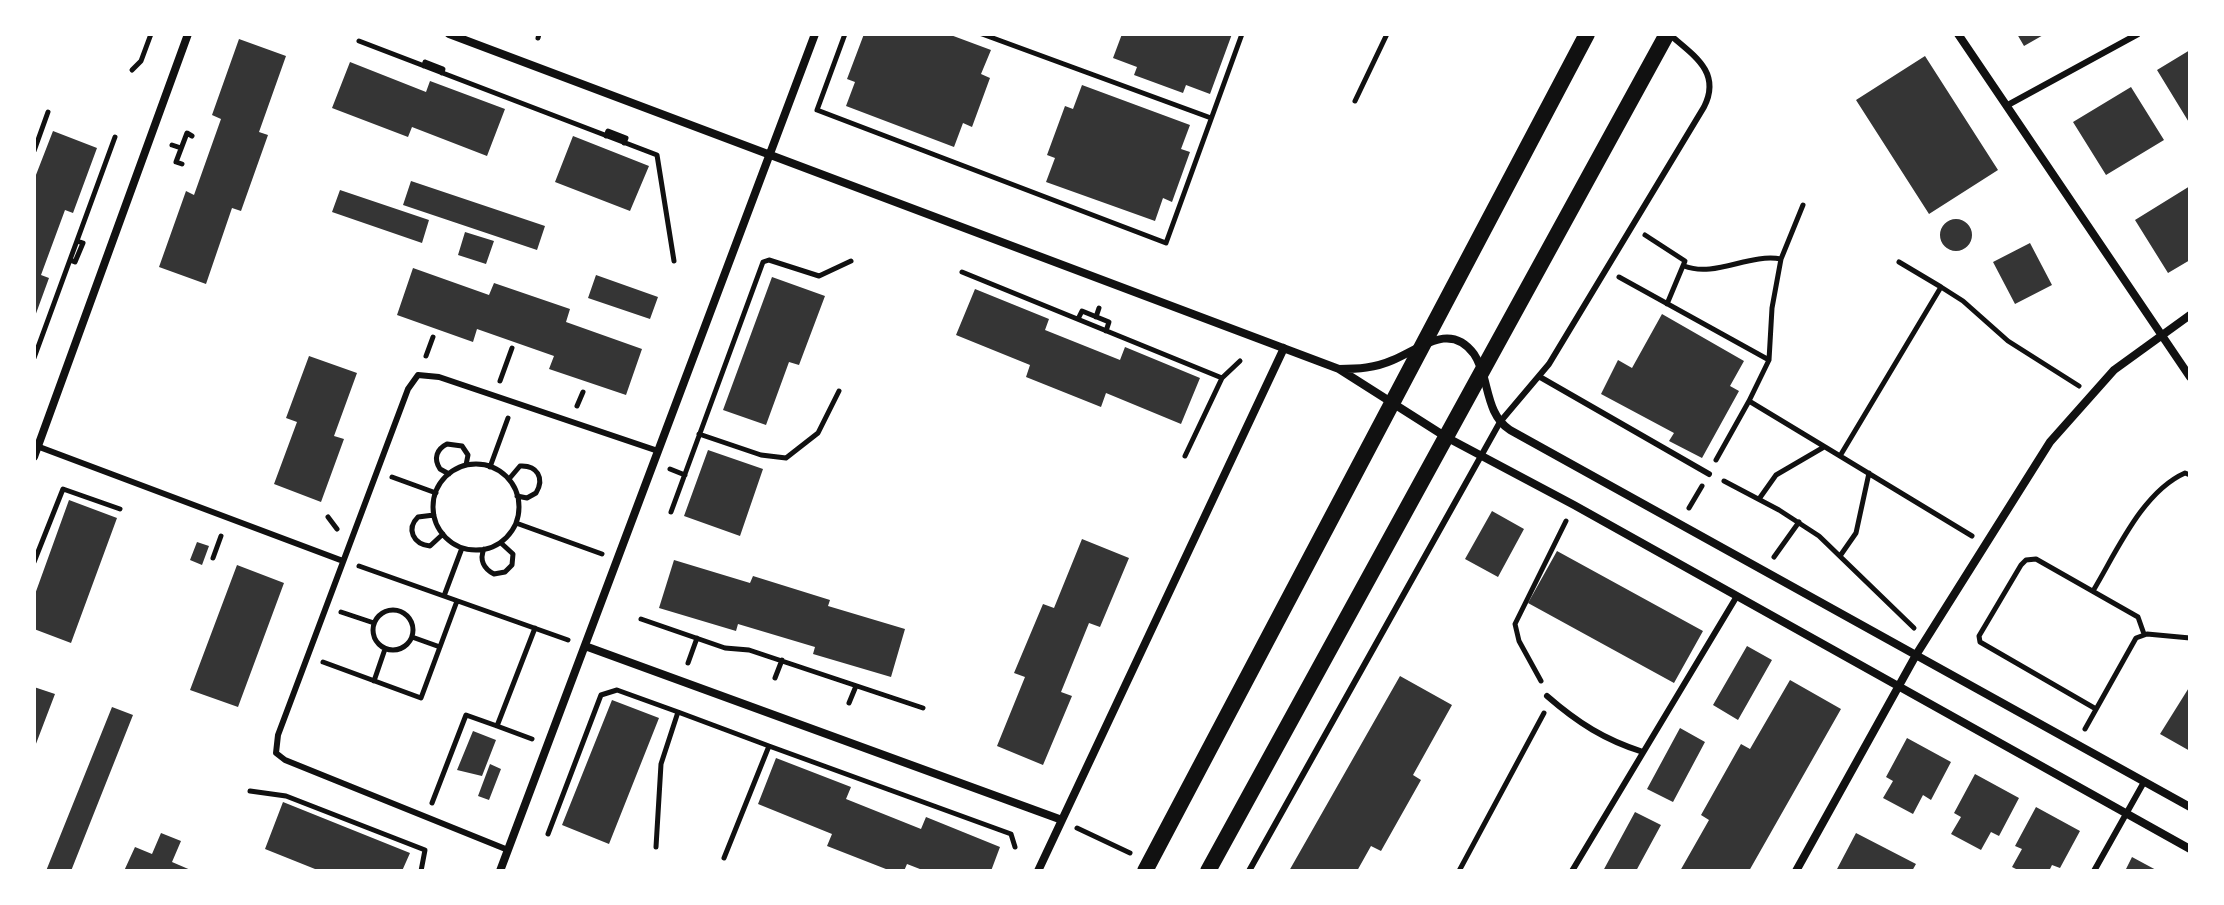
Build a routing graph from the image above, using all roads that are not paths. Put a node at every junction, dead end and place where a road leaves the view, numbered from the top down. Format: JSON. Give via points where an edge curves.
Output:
{"nodes":[{"id":1,"x":188,"y":34,"type":"edge"},
{"id":2,"x":449,"y":34,"type":"edge"},
{"id":3,"x":815,"y":34,"type":"edge"},
{"id":4,"x":1587,"y":34,"type":"edge"},
{"id":5,"x":1668,"y":34,"type":"edge"},
{"id":6,"x":1958,"y":34,"type":"edge"},
{"id":7,"x":2138,"y":34,"type":"edge"},
{"id":8,"x":2006,"y":106,"type":"junction"},
{"id":9,"x":769,"y":154,"type":"junction"},
{"id":10,"x":2190,"y":315,"type":"edge"},
{"id":11,"x":2161,"y":334,"type":"junction"},
{"id":12,"x":1426,"y":342,"type":"junction"},
{"id":13,"x":1284,"y":348,"type":"junction"},
{"id":14,"x":1339,"y":369,"type":"junction"},
{"id":15,"x":1482,"y":371,"type":"junction"},
{"id":16,"x":1540,"y":377,"type":"junction"},
{"id":17,"x":2190,"y":377,"type":"edge"},
{"id":18,"x":1394,"y":403,"type":"junction"},
{"id":19,"x":1500,"y":422,"type":"junction"},
{"id":20,"x":1446,"y":437,"type":"junction"},
{"id":21,"x":36,"y":446,"type":"edge"},
{"id":22,"x":658,"y":451,"type":"junction"},
{"id":23,"x":34,"y":457,"type":"edge"},
{"id":24,"x":1481,"y":457,"type":"junction"},
{"id":25,"x":1709,"y":474,"type":"road end"},
{"id":26,"x":343,"y":561,"type":"junction"},
{"id":27,"x":1737,"y":596,"type":"junction"},
{"id":28,"x":585,"y":646,"type":"junction"},
{"id":29,"x":1916,"y":655,"type":"junction"},
{"id":30,"x":1900,"y":687,"type":"junction"},
{"id":31,"x":1547,"y":696,"type":"road end"},
{"id":32,"x":1643,"y":752,"type":"junction"},
{"id":33,"x":2144,"y":782,"type":"junction"},
{"id":34,"x":2190,"y":807,"type":"edge"},
{"id":35,"x":2126,"y":813,"type":"junction"},
{"id":36,"x":1062,"y":820,"type":"junction"},
{"id":37,"x":2190,"y":849,"type":"edge"},
{"id":38,"x":508,"y":850,"type":"junction"},
{"id":39,"x":1148,"y":867,"type":"edge"},
{"id":40,"x":500,"y":871,"type":"edge"},
{"id":41,"x":1038,"y":871,"type":"edge"},
{"id":42,"x":1208,"y":871,"type":"edge"},
{"id":43,"x":1249,"y":871,"type":"edge"},
{"id":44,"x":1572,"y":871,"type":"edge"},
{"id":45,"x":1796,"y":871,"type":"edge"},
{"id":46,"x":2094,"y":871,"type":"edge"}],
"edges":[{"from":1,"to":21,"type":"street"},
{"from":2,"to":9,"type":"street"},
{"from":3,"to":9,"type":"street"},
{"from":4,"to":12,"type":"main road"},
{"from":5,"to":15,"type":"main road"},
{"from":5,"to":16,"type":"lane","via":[[1702,62],[1711,82],[1709,97]]},
{"from":6,"to":8,"type":"street"},
{"from":7,"to":8,"type":"lane"},
{"from":8,"to":11,"type":"street"},
{"from":9,"to":13,"type":"street"},
{"from":9,"to":22,"type":"street"},
{"from":10,"to":11,"type":"street"},
{"from":11,"to":17,"type":"street"},
{"from":11,"to":29,"type":"street","via":[[2090,393],[2050,442]]},
{"from":12,"to":14,"type":"street","via":[[1377,366]]},
{"from":12,"to":15,"type":"street","via":[[1440,338],[1464,343]]},
{"from":12,"to":18,"type":"main road"},
{"from":13,"to":14,"type":"street"},
{"from":13,"to":36,"type":"street"},
{"from":14,"to":18,"type":"street"},
{"from":15,"to":19,"type":"street"},
{"from":15,"to":20,"type":"main road"},
{"from":16,"to":19,"type":"lane"},
{"from":16,"to":25,"type":"lane"},
{"from":18,"to":20,"type":"street"},
{"from":18,"to":39,"type":"main road"},
{"from":19,"to":24,"type":"lane"},
{"from":19,"to":29,"type":"street"},
{"from":20,"to":24,"type":"street"},
{"from":20,"to":42,"type":"main road"},
{"from":21,"to":23,"type":"street"},
{"from":21,"to":26,"type":"lane"},
{"from":22,"to":26,"type":"lane","via":[[439,377],[418,375],[408,389]]},
{"from":22,"to":28,"type":"street"},
{"from":24,"to":27,"type":"street"},
{"from":24,"to":43,"type":"lane"},
{"from":26,"to":38,"type":"lane","via":[[278,735],[276,753]]},
{"from":27,"to":30,"type":"street"},
{"from":27,"to":32,"type":"lane"},
{"from":28,"to":36,"type":"street"},
{"from":28,"to":38,"type":"street"},
{"from":29,"to":30,"type":"street"},
{"from":29,"to":33,"type":"street"},
{"from":30,"to":35,"type":"street"},
{"from":30,"to":45,"type":"street"},
{"from":31,"to":32,"type":"lane","via":[[1608,741]]},
{"from":32,"to":44,"type":"lane"},
{"from":33,"to":34,"type":"street"},
{"from":33,"to":35,"type":"lane"},
{"from":35,"to":37,"type":"street"},
{"from":35,"to":46,"type":"lane"},
{"from":36,"to":41,"type":"street"},
{"from":38,"to":40,"type":"street"}]}
